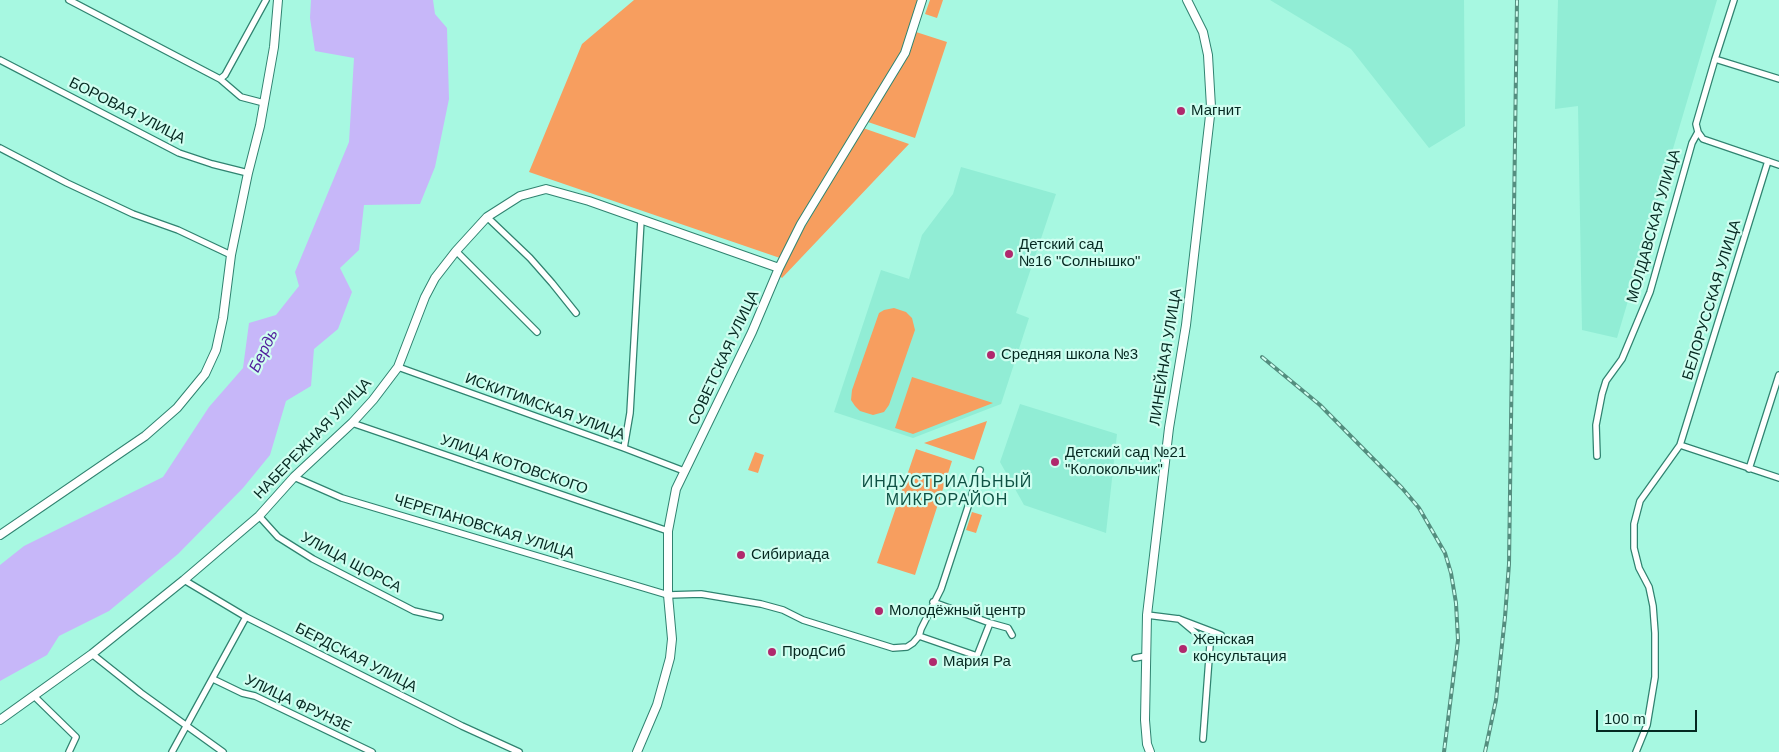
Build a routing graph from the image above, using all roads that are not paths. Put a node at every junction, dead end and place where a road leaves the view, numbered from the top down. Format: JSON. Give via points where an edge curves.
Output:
{"nodes":[{"id":1,"x":69,"y":0,"type":"edge"},
{"id":2,"x":266,"y":0,"type":"edge"},
{"id":3,"x":278,"y":0,"type":"edge"},
{"id":4,"x":922,"y":0,"type":"edge"},
{"id":5,"x":1187,"y":0,"type":"edge"},
{"id":6,"x":1734,"y":0,"type":"edge"},
{"id":7,"x":1715,"y":59,"type":"junction"},
{"id":8,"x":0,"y":60,"type":"edge"},
{"id":9,"x":220,"y":79,"type":"junction"},
{"id":10,"x":1779,"y":79,"type":"edge"},
{"id":11,"x":264,"y":103,"type":"junction"},
{"id":12,"x":1698,"y":132,"type":"junction"},
{"id":13,"x":0,"y":148,"type":"edge"},
{"id":14,"x":1768,"y":161,"type":"junction"},
{"id":15,"x":1779,"y":165,"type":"edge"},
{"id":16,"x":248,"y":173,"type":"junction"},
{"id":17,"x":487,"y":217,"type":"junction"},
{"id":18,"x":641,"y":220,"type":"junction"},
{"id":19,"x":456,"y":251,"type":"junction"},
{"id":20,"x":231,"y":255,"type":"junction"},
{"id":21,"x":779,"y":268,"type":"junction"},
{"id":22,"x":576,"y":313,"type":"dead end"},
{"id":23,"x":537,"y":332,"type":"dead end"},
{"id":24,"x":398,"y":367,"type":"junction"},
{"id":25,"x":1779,"y":375,"type":"edge"},
{"id":26,"x":352,"y":423,"type":"junction"},
{"id":27,"x":1680,"y":445,"type":"junction"},
{"id":28,"x":624,"y":448,"type":"junction"},
{"id":29,"x":1597,"y":456,"type":"dead end"},
{"id":30,"x":1749,"y":469,"type":"junction"},
{"id":31,"x":980,"y":470,"type":"dead end"},
{"id":32,"x":684,"y":471,"type":"junction"},
{"id":33,"x":294,"y":477,"type":"junction"},
{"id":34,"x":1779,"y":478,"type":"edge"},
{"id":35,"x":258,"y":516,"type":"junction"},
{"id":36,"x":668,"y":531,"type":"junction"},
{"id":37,"x":0,"y":535,"type":"edge"},
{"id":38,"x":184,"y":580,"type":"junction"},
{"id":39,"x":668,"y":596,"type":"junction"},
{"id":40,"x":933,"y":602,"type":"junction"},
{"id":41,"x":1147,"y":615,"type":"junction"},
{"id":42,"x":246,"y":617,"type":"junction"},
{"id":43,"x":440,"y":617,"type":"dead end"},
{"id":44,"x":1179,"y":619,"type":"junction"},
{"id":45,"x":990,"y":623,"type":"junction"},
{"id":46,"x":1012,"y":635,"type":"dead end"},
{"id":47,"x":1222,"y":635,"type":"dead end"},
{"id":48,"x":919,"y":636,"type":"junction"},
{"id":49,"x":92,"y":654,"type":"junction"},
{"id":50,"x":1146,"y":656,"type":"junction"},
{"id":51,"x":1134,"y":658,"type":"dead end"},
{"id":52,"x":213,"y":679,"type":"junction"},
{"id":53,"x":34,"y":696,"type":"junction"},
{"id":54,"x":0,"y":720,"type":"edge"},
{"id":55,"x":186,"y":726,"type":"junction"},
{"id":56,"x":1204,"y":739,"type":"dead end"},
{"id":57,"x":69,"y":752,"type":"edge"},
{"id":58,"x":172,"y":752,"type":"edge"},
{"id":59,"x":223,"y":752,"type":"edge"},
{"id":60,"x":372,"y":752,"type":"edge"},
{"id":61,"x":520,"y":752,"type":"edge"},
{"id":62,"x":637,"y":752,"type":"edge"},
{"id":63,"x":1150,"y":752,"type":"edge"},
{"id":64,"x":1636,"y":752,"type":"edge"}],
"edges":[{"from":1,"to":9,"type":"street"},
{"from":2,"to":9,"type":"street"},
{"from":3,"to":11,"type":"street"},
{"from":4,"to":21,"type":"street","name":"СОВЕТСКАЯ УЛИЦА","via":[[905,53],[801,224]]},
{"from":5,"to":41,"type":"street","name":"ЛИНЕЙНАЯ УЛИЦА","via":[[1203,32],[1208,55],[1211,107]]},
{"from":6,"to":7,"type":"street","name":"МОЛДАВСКАЯ УЛИЦА"},
{"from":7,"to":10,"type":"street"},
{"from":7,"to":12,"type":"street","name":"МОЛДАВСКАЯ УЛИЦА","via":[[1696,124]]},
{"from":8,"to":16,"type":"street","name":"БОРОВАЯ УЛИЦА","via":[[179,153]]},
{"from":9,"to":11,"type":"street","via":[[241,97]]},
{"from":11,"to":16,"type":"street"},
{"from":12,"to":14,"type":"street","via":[[1703,139]]},
{"from":12,"to":29,"type":"street","name":"МОЛДАВСКАЯ УЛИЦА","via":[[1692,143],[1650,292],[1622,359],[1606,381],[1596,425]]},
{"from":13,"to":20,"type":"street","via":[[66,183]]},
{"from":14,"to":15,"type":"street"},
{"from":14,"to":27,"type":"street","name":"БЕЛОРУССКАЯ УЛИЦА"},
{"from":16,"to":20,"type":"street"},
{"from":17,"to":18,"type":"street","name":"НАБЕРЕЖНАЯ УЛИЦА","via":[[520,196],[546,189],[589,200]]},
{"from":17,"to":19,"type":"street","name":"НАБЕРЕЖНАЯ УЛИЦА"},
{"from":17,"to":22,"type":"street","via":[[530,258]]},
{"from":18,"to":21,"type":"street","name":"НАБЕРЕЖНАЯ УЛИЦА"},
{"from":18,"to":28,"type":"street","via":[[630,413]]},
{"from":19,"to":23,"type":"street"},
{"from":19,"to":24,"type":"street","name":"НАБЕРЕЖНАЯ УЛИЦА","via":[[425,297]]},
{"from":20,"to":37,"type":"street","via":[[216,350],[200,381],[177,408],[145,436]]},
{"from":21,"to":32,"type":"street","name":"СОВЕТСКАЯ УЛИЦА","via":[[752,332]]},
{"from":24,"to":26,"type":"street","name":"НАБЕРЕЖНАЯ УЛИЦА"},
{"from":24,"to":28,"type":"street","name":"ИСКИТИМСКАЯ УЛИЦА"},
{"from":25,"to":30,"type":"street"},
{"from":26,"to":33,"type":"street","name":"НАБЕРЕЖНАЯ УЛИЦА"},
{"from":26,"to":36,"type":"street","name":"УЛИЦА КОТОВСКОГО"},
{"from":27,"to":30,"type":"street"},
{"from":27,"to":64,"type":"street","name":"БЕЛОРУССКАЯ УЛИЦА","via":[[1640,501],[1634,524],[1634,548],[1654,606],[1655,633],[1655,677],[1647,725]]},
{"from":28,"to":32,"type":"street","name":"ИСКИТИМСКАЯ УЛИЦА"},
{"from":30,"to":34,"type":"street"},
{"from":31,"to":40,"type":"street"},
{"from":32,"to":36,"type":"street","name":"СОВЕТСКАЯ УЛИЦА","via":[[676,489]]},
{"from":33,"to":35,"type":"street","name":"НАБЕРЕЖНАЯ УЛИЦА"},
{"from":33,"to":39,"type":"street","name":"ЧЕРЕПАНОВСКАЯ УЛИЦА","via":[[342,498]]},
{"from":35,"to":38,"type":"street","name":"НАБЕРЕЖНАЯ УЛИЦА"},
{"from":35,"to":43,"type":"street","name":"УЛИЦА ЩОРСА","via":[[278,537],[313,559],[414,611]]},
{"from":36,"to":39,"type":"street","name":"СОВЕТСКАЯ УЛИЦА"},
{"from":38,"to":42,"type":"street","name":"БЕРДСКАЯ УЛИЦА"},
{"from":38,"to":49,"type":"street","name":"НАБЕРЕЖНАЯ УЛИЦА"},
{"from":39,"to":48,"type":"street","via":[[700,594],[761,604],[893,648],[907,647]]},
{"from":39,"to":62,"type":"street","name":"СОВЕТСКАЯ УЛИЦА","via":[[672,639],[670,658],[657,705]]},
{"from":40,"to":45,"type":"street"},
{"from":40,"to":48,"type":"street"},
{"from":41,"to":44,"type":"street"},
{"from":41,"to":50,"type":"street","name":"ЛИНЕЙНАЯ УЛИЦА"},
{"from":42,"to":52,"type":"street"},
{"from":42,"to":61,"type":"street","name":"БЕРДСКАЯ УЛИЦА"},
{"from":44,"to":47,"type":"street"},
{"from":44,"to":56,"type":"street","via":[[1210,644]]},
{"from":45,"to":46,"type":"street","via":[[1008,628]]},
{"from":45,"to":48,"type":"street","via":[[977,656]]},
{"from":49,"to":53,"type":"street","name":"НАБЕРЕЖНАЯ УЛИЦА"},
{"from":49,"to":55,"type":"street"},
{"from":50,"to":51,"type":"street"},
{"from":50,"to":63,"type":"street","name":"ЛИНЕЙНАЯ УЛИЦА","via":[[1144,720]]},
{"from":52,"to":55,"type":"street"},
{"from":52,"to":60,"type":"street","name":"УЛИЦА ФРУНЗЕ"},
{"from":53,"to":54,"type":"street","name":"НАБЕРЕЖНАЯ УЛИЦА"},
{"from":53,"to":57,"type":"street","via":[[76,737]]},
{"from":55,"to":58,"type":"street"},
{"from":55,"to":59,"type":"street"}]}
